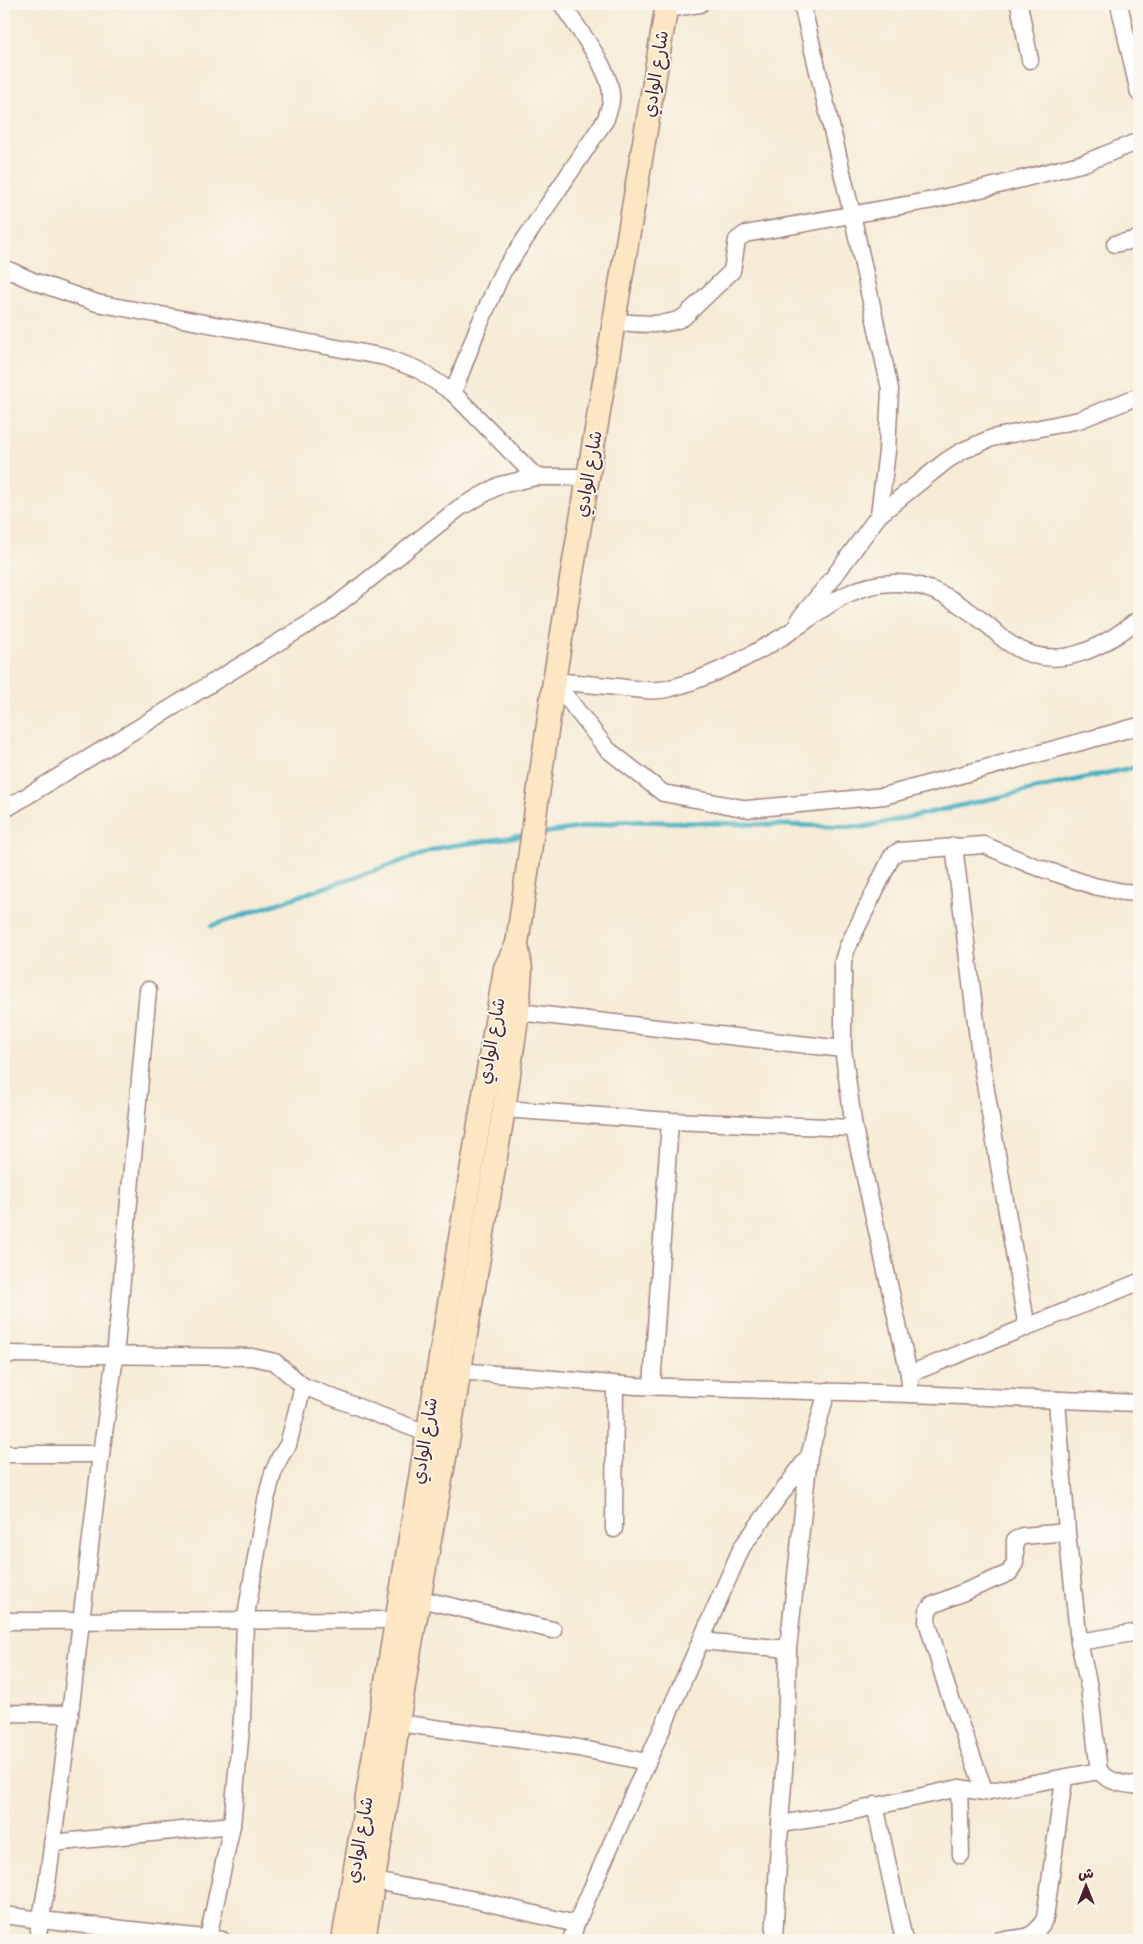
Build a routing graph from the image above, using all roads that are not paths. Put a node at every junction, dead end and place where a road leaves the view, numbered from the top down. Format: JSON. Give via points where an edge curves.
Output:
{"nodes":[{"id":1,"x":562,"y":4,"type":"edge"},
{"id":2,"x":700,"y":4,"type":"edge"},
{"id":3,"x":802,"y":4,"type":"edge"},
{"id":4,"x":1019,"y":4,"type":"edge"},
{"id":5,"x":1119,"y":4,"type":"edge"},
{"id":6,"x":667,"y":6,"type":"edge"},
{"id":7,"x":1030,"y":60,"type":"dead end"},
{"id":8,"x":1139,"y":93,"type":"edge"},
{"id":9,"x":1139,"y":141,"type":"edge"},
{"id":10,"x":852,"y":214,"type":"junction"},
{"id":11,"x":1139,"y":239,"type":"edge"},
{"id":12,"x":1115,"y":244,"type":"dead end"},
{"id":13,"x":4,"y":268,"type":"edge"},
{"id":14,"x":615,"y":322,"type":"junction"},
{"id":15,"x":453,"y":394,"type":"junction"},
{"id":16,"x":1139,"y":396,"type":"edge"},
{"id":17,"x":536,"y":477,"type":"junction"},
{"id":18,"x":588,"y":477,"type":"junction"},
{"id":19,"x":879,"y":515,"type":"junction"},
{"id":20,"x":1139,"y":620,"type":"edge"},
{"id":21,"x":778,"y":640,"type":"junction"},
{"id":22,"x":554,"y":681,"type":"junction"},
{"id":23,"x":1139,"y":726,"type":"edge"},
{"id":24,"x":4,"y":810,"type":"edge"},
{"id":25,"x":954,"y":846,"type":"junction"},
{"id":26,"x":1139,"y":893,"type":"edge"},
{"id":27,"x":518,"y":944,"type":"junction"},
{"id":28,"x":148,"y":990,"type":"dead end"},
{"id":29,"x":518,"y":1012,"type":"junction"},
{"id":30,"x":844,"y":1049,"type":"junction"},
{"id":31,"x":504,"y":1109,"type":"junction"},
{"id":32,"x":670,"y":1121,"type":"junction"},
{"id":33,"x":854,"y":1128,"type":"junction"},
{"id":34,"x":1139,"y":1282,"type":"edge"},
{"id":35,"x":1027,"y":1328,"type":"junction"},
{"id":36,"x":4,"y":1354,"type":"edge"},
{"id":37,"x":115,"y":1356,"type":"junction"},
{"id":38,"x":460,"y":1371,"type":"junction"},
{"id":39,"x":909,"y":1374,"type":"junction"},
{"id":40,"x":615,"y":1385,"type":"junction"},
{"id":41,"x":303,"y":1386,"type":"junction"},
{"id":42,"x":652,"y":1386,"type":"junction"},
{"id":43,"x":827,"y":1392,"type":"junction"},
{"id":44,"x":911,"y":1394,"type":"junction"},
{"id":45,"x":1057,"y":1400,"type":"junction"},
{"id":46,"x":1139,"y":1403,"type":"edge"},
{"id":47,"x":426,"y":1433,"type":"junction"},
{"id":48,"x":4,"y":1454,"type":"edge"},
{"id":49,"x":101,"y":1454,"type":"junction"},
{"id":50,"x":809,"y":1456,"type":"junction"},
{"id":51,"x":614,"y":1529,"type":"dead end"},
{"id":52,"x":1067,"y":1532,"type":"junction"},
{"id":53,"x":420,"y":1599,"type":"junction"},
{"id":54,"x":396,"y":1620,"type":"junction"},
{"id":55,"x":4,"y":1621,"type":"edge"},
{"id":56,"x":82,"y":1621,"type":"junction"},
{"id":57,"x":245,"y":1621,"type":"junction"},
{"id":58,"x":553,"y":1630,"type":"dead end"},
{"id":59,"x":1139,"y":1632,"type":"edge"},
{"id":60,"x":701,"y":1641,"type":"junction"},
{"id":61,"x":1079,"y":1642,"type":"junction"},
{"id":62,"x":788,"y":1649,"type":"junction"},
{"id":63,"x":4,"y":1713,"type":"edge"},
{"id":64,"x":70,"y":1714,"type":"junction"},
{"id":65,"x":398,"y":1723,"type":"junction"},
{"id":66,"x":647,"y":1762,"type":"junction"},
{"id":67,"x":1099,"y":1771,"type":"junction"},
{"id":68,"x":1064,"y":1779,"type":"junction"},
{"id":69,"x":1139,"y":1786,"type":"edge"},
{"id":70,"x":959,"y":1788,"type":"junction"},
{"id":71,"x":985,"y":1792,"type":"junction"},
{"id":72,"x":875,"y":1805,"type":"junction"},
{"id":73,"x":780,"y":1824,"type":"junction"},
{"id":74,"x":232,"y":1825,"type":"junction"},
{"id":75,"x":52,"y":1843,"type":"junction"},
{"id":76,"x":961,"y":1855,"type":"dead end"},
{"id":77,"x":374,"y":1881,"type":"junction"},
{"id":78,"x":4,"y":1914,"type":"edge"},
{"id":79,"x":41,"y":1920,"type":"junction"},
{"id":80,"x":576,"y":1924,"type":"junction"},
{"id":81,"x":215,"y":1939,"type":"edge"},
{"id":82,"x":37,"y":1940,"type":"edge"},
{"id":83,"x":343,"y":1940,"type":"edge"},
{"id":84,"x":364,"y":1940,"type":"edge"},
{"id":85,"x":571,"y":1940,"type":"edge"},
{"id":86,"x":774,"y":1940,"type":"edge"},
{"id":87,"x":904,"y":1940,"type":"edge"},
{"id":88,"x":1005,"y":1940,"type":"edge"}],
"edges":[{"from":1,"to":15,"type":"street","via":[[600,62],[612,100],[606,119],[502,273]]},
{"from":2,"to":6,"type":"street"},
{"from":3,"to":10,"type":"street"},
{"from":4,"to":7,"type":"street"},
{"from":5,"to":8,"type":"street"},
{"from":6,"to":14,"type":"main road","name":"شارع الوادي"},
{"from":9,"to":10,"type":"street","via":[[1084,162],[998,185]]},
{"from":10,"to":14,"type":"street","via":[[745,234],[738,240],[732,271],[684,317],[668,323]]},
{"from":10,"to":19,"type":"street","via":[[890,389]]},
{"from":11,"to":12,"type":"street"},
{"from":13,"to":15,"type":"street","via":[[33,282],[97,303],[385,356],[419,370]]},
{"from":14,"to":18,"type":"main road","name":"شارع الوادي"},
{"from":15,"to":17,"type":"street"},
{"from":16,"to":19,"type":"street","via":[[1079,420],[977,444],[946,461]]},
{"from":17,"to":18,"type":"street"},
{"from":17,"to":24,"type":"street","via":[[500,485],[460,508],[328,612]]},
{"from":18,"to":22,"type":"main road","name":"شارع الوادي"},
{"from":19,"to":21,"type":"street","via":[[803,615]]},
{"from":20,"to":21,"type":"street","via":[[1093,648],[1067,658],[1047,658],[1012,645],[964,606],[936,591],[894,583],[847,593]]},
{"from":21,"to":22,"type":"street","via":[[693,682],[668,689],[644,690]]},
{"from":22,"to":23,"type":"street","via":[[606,749],[663,793],[748,809],[884,796]]},
{"from":22,"to":27,"type":"main road","name":"شارع الوادي"},
{"from":25,"to":26,"type":"street","via":[[984,845],[1094,886]]},
{"from":25,"to":30,"type":"street","via":[[899,851],[892,856],[843,961]]},
{"from":25,"to":35,"type":"street","via":[[980,1055]]},
{"from":27,"to":29,"type":"main road","name":"شارع الوادي","via":[[521,970]]},
{"from":27,"to":47,"type":"main road","name":"شارع الوادي","via":[[505,968]]},
{"from":28,"to":37,"type":"street"},
{"from":29,"to":30,"type":"street"},
{"from":29,"to":31,"type":"main road","name":"شارع الوادي"},
{"from":30,"to":33,"type":"street"},
{"from":31,"to":32,"type":"street"},
{"from":31,"to":38,"type":"main road","name":"شارع الوادي"},
{"from":32,"to":33,"type":"street"},
{"from":32,"to":42,"type":"street"},
{"from":33,"to":39,"type":"street"},
{"from":34,"to":35,"type":"street"},
{"from":35,"to":39,"type":"street"},
{"from":36,"to":37,"type":"street"},
{"from":37,"to":41,"type":"street","via":[[252,1357],[275,1362]]},
{"from":37,"to":49,"type":"street"},
{"from":38,"to":40,"type":"street"},
{"from":38,"to":53,"type":"main road","name":"شارع الوادي"},
{"from":39,"to":44,"type":"street"},
{"from":40,"to":42,"type":"street"},
{"from":40,"to":51,"type":"street"},
{"from":41,"to":47,"type":"street"},
{"from":41,"to":57,"type":"street","via":[[288,1445],[273,1473],[268,1491]]},
{"from":42,"to":43,"type":"street"},
{"from":43,"to":44,"type":"street"},
{"from":43,"to":50,"type":"street"},
{"from":44,"to":45,"type":"street"},
{"from":45,"to":46,"type":"street"},
{"from":45,"to":52,"type":"street"},
{"from":47,"to":54,"type":"main road","name":"شارع الوادي"},
{"from":48,"to":49,"type":"street"},
{"from":49,"to":56,"type":"street"},
{"from":50,"to":60,"type":"street","via":[[742,1547]]},
{"from":50,"to":62,"type":"street"},
{"from":52,"to":61,"type":"street"},
{"from":52,"to":71,"type":"street","via":[[1023,1536],[1015,1540],[1015,1563],[1009,1573],[928,1610],[927,1621],[947,1688]]},
{"from":53,"to":58,"type":"street"},
{"from":53,"to":65,"type":"main road","name":"شارع الوادي"},
{"from":54,"to":57,"type":"street"},
{"from":54,"to":83,"type":"main road","name":"شارع الوادي"},
{"from":55,"to":56,"type":"street"},
{"from":56,"to":57,"type":"street"},
{"from":56,"to":64,"type":"street"},
{"from":57,"to":74,"type":"street","via":[[242,1719]]},
{"from":59,"to":61,"type":"street"},
{"from":60,"to":62,"type":"street"},
{"from":60,"to":66,"type":"street"},
{"from":61,"to":67,"type":"street","via":[[1089,1687]]},
{"from":62,"to":73,"type":"street"},
{"from":63,"to":64,"type":"street"},
{"from":64,"to":75,"type":"street"},
{"from":65,"to":66,"type":"street","via":[[573,1747]]},
{"from":65,"to":77,"type":"main road","name":"شارع الوادي"},
{"from":66,"to":80,"type":"street"},
{"from":67,"to":68,"type":"street"},
{"from":67,"to":69,"type":"street","via":[[1116,1783]]},
{"from":68,"to":71,"type":"street"},
{"from":68,"to":88,"type":"street","via":[[1045,1918],[1040,1929],[1027,1938]]},
{"from":70,"to":71,"type":"street"},
{"from":70,"to":72,"type":"street"},
{"from":70,"to":76,"type":"street"},
{"from":72,"to":73,"type":"street"},
{"from":72,"to":87,"type":"street"},
{"from":73,"to":86,"type":"street"},
{"from":74,"to":75,"type":"street"},
{"from":74,"to":81,"type":"street"},
{"from":75,"to":79,"type":"street"},
{"from":77,"to":80,"type":"street","via":[[476,1900]]},
{"from":77,"to":84,"type":"main road","name":"شارع الوادي"},
{"from":78,"to":79,"type":"street"},
{"from":79,"to":81,"type":"street"},
{"from":79,"to":82,"type":"street"},
{"from":80,"to":85,"type":"street"}]}
